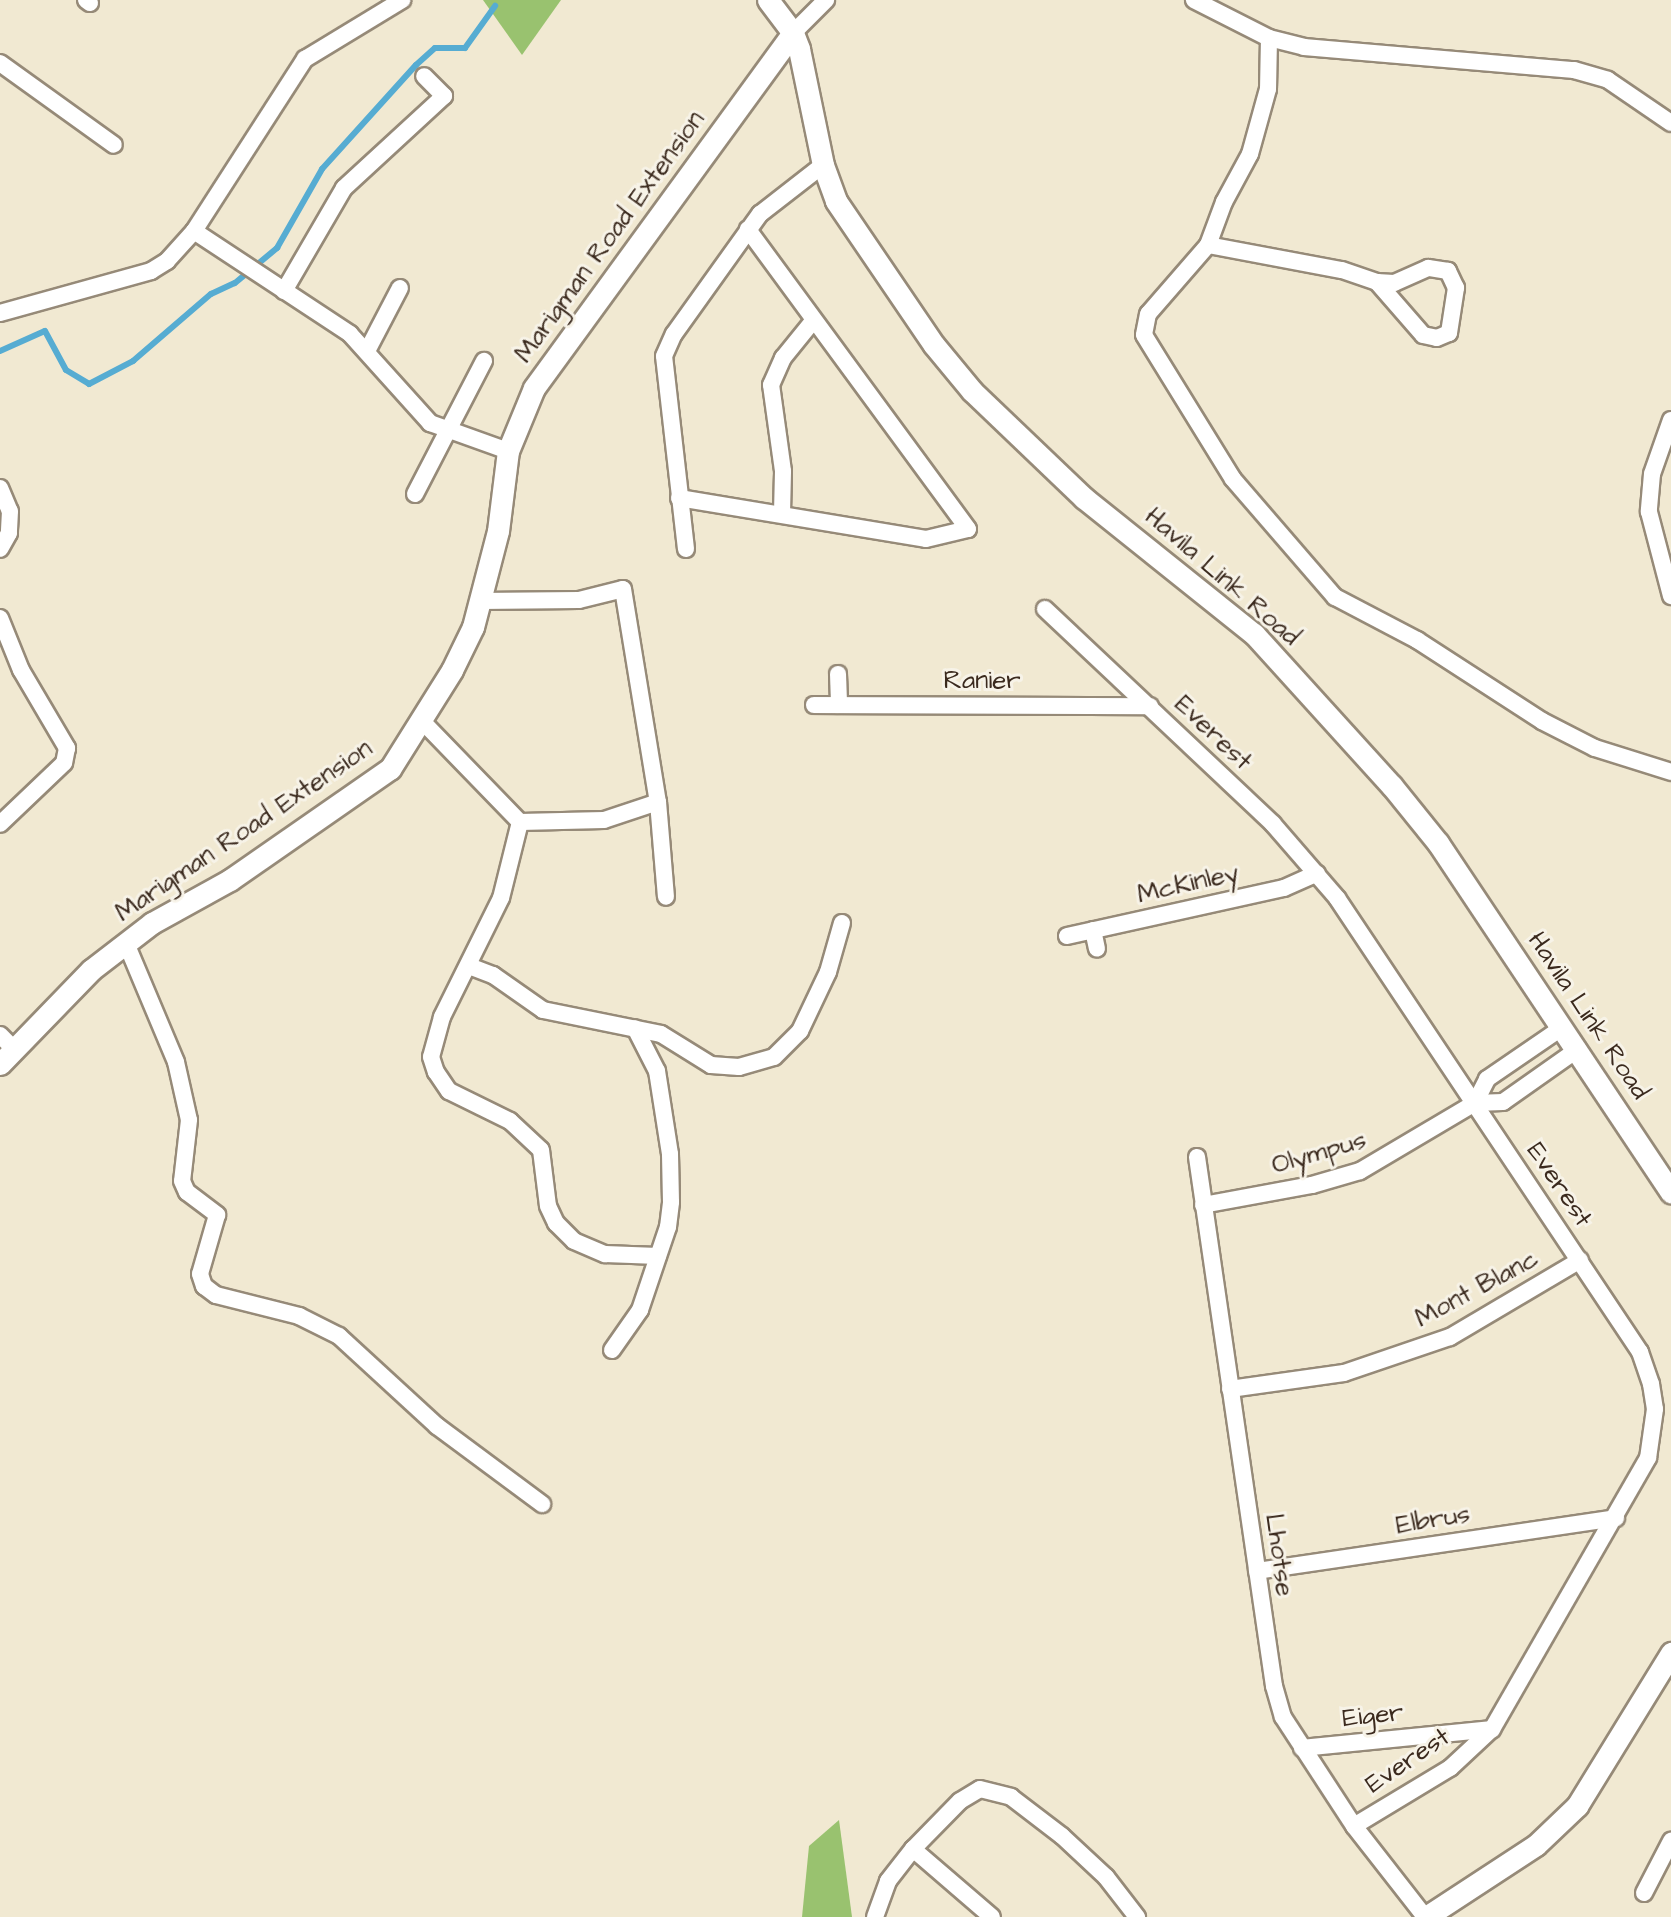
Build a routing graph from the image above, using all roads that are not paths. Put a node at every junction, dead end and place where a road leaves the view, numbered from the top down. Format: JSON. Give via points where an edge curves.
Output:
{"nodes":[{"id":1,"x":402,"y":0,"type":"edge"},
{"id":2,"x":768,"y":0,"type":"edge"},
{"id":3,"x":825,"y":0,"type":"edge"},
{"id":4,"x":1194,"y":0,"type":"edge"},
{"id":5,"x":793,"y":33,"type":"junction"},
{"id":6,"x":1269,"y":38,"type":"junction"},
{"id":7,"x":0,"y":63,"type":"edge"},
{"id":8,"x":424,"y":76,"type":"dead end"},
{"id":9,"x":1671,"y":123,"type":"edge"},
{"id":10,"x":114,"y":145,"type":"dead end"},
{"id":11,"x":823,"y":165,"type":"junction"},
{"id":12,"x":748,"y":229,"type":"junction"},
{"id":13,"x":194,"y":231,"type":"junction"},
{"id":14,"x":1209,"y":245,"type":"junction"},
{"id":15,"x":1377,"y":282,"type":"junction"},
{"id":16,"x":400,"y":288,"type":"dead end"},
{"id":17,"x":284,"y":291,"type":"junction"},
{"id":18,"x":0,"y":313,"type":"edge"},
{"id":19,"x":814,"y":321,"type":"junction"},
{"id":20,"x":367,"y":351,"type":"junction"},
{"id":21,"x":484,"y":361,"type":"dead end"},
{"id":22,"x":1671,"y":420,"type":"edge"},
{"id":23,"x":447,"y":432,"type":"junction"},
{"id":24,"x":508,"y":451,"type":"junction"},
{"id":25,"x":0,"y":488,"type":"edge"},
{"id":26,"x":415,"y":494,"type":"dead end"},
{"id":27,"x":679,"y":498,"type":"junction"},
{"id":28,"x":782,"y":513,"type":"junction"},
{"id":29,"x":0,"y":549,"type":"edge"},
{"id":30,"x":685,"y":550,"type":"dead end"},
{"id":31,"x":1671,"y":596,"type":"edge"},
{"id":32,"x":480,"y":601,"type":"junction"},
{"id":33,"x":1045,"y":609,"type":"dead end"},
{"id":34,"x":0,"y":618,"type":"edge"},
{"id":35,"x":838,"y":674,"type":"dead end"},
{"id":36,"x":814,"y":705,"type":"dead end"},
{"id":37,"x":839,"y":705,"type":"junction"},
{"id":38,"x":1150,"y":706,"type":"junction"},
{"id":39,"x":422,"y":721,"type":"junction"},
{"id":40,"x":1671,"y":772,"type":"edge"},
{"id":41,"x":658,"y":802,"type":"junction"},
{"id":42,"x":520,"y":822,"type":"junction"},
{"id":43,"x":0,"y":824,"type":"edge"},
{"id":44,"x":1317,"y":873,"type":"junction"},
{"id":45,"x":666,"y":897,"type":"dead end"},
{"id":46,"x":842,"y":923,"type":"dead end"},
{"id":47,"x":1093,"y":930,"type":"junction"},
{"id":48,"x":1067,"y":936,"type":"dead end"},
{"id":49,"x":126,"y":943,"type":"junction"},
{"id":50,"x":1097,"y":949,"type":"dead end"},
{"id":51,"x":469,"y":966,"type":"junction"},
{"id":52,"x":1563,"y":1027,"type":"junction"},
{"id":53,"x":635,"y":1028,"type":"junction"},
{"id":54,"x":1578,"y":1049,"type":"junction"},
{"id":55,"x":5,"y":1050,"type":"edge"},
{"id":56,"x":1475,"y":1103,"type":"junction"},
{"id":57,"x":1197,"y":1157,"type":"dead end"},
{"id":58,"x":1671,"y":1193,"type":"edge"},
{"id":59,"x":1203,"y":1205,"type":"junction"},
{"id":60,"x":658,"y":1255,"type":"junction"},
{"id":61,"x":1580,"y":1260,"type":"junction"},
{"id":62,"x":612,"y":1350,"type":"dead end"},
{"id":63,"x":1230,"y":1389,"type":"junction"},
{"id":64,"x":542,"y":1504,"type":"dead end"},
{"id":65,"x":1616,"y":1518,"type":"junction"},
{"id":66,"x":1257,"y":1572,"type":"junction"},
{"id":67,"x":1671,"y":1653,"type":"edge"},
{"id":68,"x":1492,"y":1729,"type":"junction"},
{"id":69,"x":1302,"y":1748,"type":"junction"},
{"id":70,"x":1354,"y":1826,"type":"junction"},
{"id":71,"x":1671,"y":1841,"type":"edge"},
{"id":72,"x":913,"y":1849,"type":"junction"},
{"id":73,"x":1644,"y":1893,"type":"dead end"},
{"id":74,"x":875,"y":1917,"type":"edge"},
{"id":75,"x":992,"y":1917,"type":"edge"},
{"id":76,"x":1137,"y":1917,"type":"edge"},
{"id":77,"x":1425,"y":1917,"type":"edge"}],
"edges":[{"from":1,"to":13,"type":"street","via":[[304,59]]},
{"from":2,"to":5,"type":"street","name":"Havila Link Road"},
{"from":3,"to":5,"type":"street"},
{"from":4,"to":6,"type":"street"},
{"from":5,"to":11,"type":"street","name":"Havila Link Road","via":[[809,86]]},
{"from":5,"to":24,"type":"street","name":"Marigman Road Extension","via":[[551,360]]},
{"from":6,"to":9,"type":"street","via":[[1304,47],[1574,70],[1608,80]]},
{"from":6,"to":14,"type":"street","via":[[1268,89],[1260,128]]},
{"from":7,"to":10,"type":"street"},
{"from":8,"to":17,"type":"street","via":[[444,96],[344,188]]},
{"from":11,"to":12,"type":"street","via":[[780,194]]},
{"from":11,"to":52,"type":"street","name":"Havila Link Road","via":[[836,201],[858,239],[972,391],[1084,498],[1254,634],[1438,843]]},
{"from":12,"to":19,"type":"street"},
{"from":12,"to":27,"type":"street","via":[[674,334],[664,356]]},
{"from":13,"to":17,"type":"street"},
{"from":13,"to":18,"type":"street","via":[[167,261],[151,271]]},
{"from":14,"to":15,"type":"street","via":[[1342,270]]},
{"from":14,"to":40,"type":"street","via":[[1147,314],[1144,335],[1233,479],[1335,597],[1417,640],[1542,721],[1595,747]]},
{"from":15,"to":15,"type":"street","via":[[1423,335],[1437,338],[1449,333],[1456,288],[1448,271],[1428,268],[1394,283]]},
{"from":16,"to":20,"type":"street"},
{"from":17,"to":20,"type":"street"},
{"from":19,"to":28,"type":"street","via":[[783,358],[771,386],[783,471]]},
{"from":19,"to":28,"type":"street","via":[[968,529],[926,539]]},
{"from":20,"to":23,"type":"street","via":[[430,423]]},
{"from":21,"to":23,"type":"street"},
{"from":22,"to":31,"type":"street","via":[[1652,474],[1649,512]]},
{"from":23,"to":24,"type":"street"},
{"from":23,"to":26,"type":"street"},
{"from":24,"to":32,"type":"street","name":"Marigman Road Extension","via":[[498,531]]},
{"from":25,"to":29,"type":"street","via":[[10,511],[9,533]]},
{"from":27,"to":28,"type":"street"},
{"from":27,"to":30,"type":"street"},
{"from":32,"to":39,"type":"street","name":"Marigman Road Extension","via":[[457,659]]},
{"from":32,"to":41,"type":"street","via":[[579,600],[623,589],[626,631]]},
{"from":33,"to":38,"type":"street","name":"Everest"},
{"from":34,"to":43,"type":"street","via":[[21,670],[67,748],[65,763]]},
{"from":35,"to":37,"type":"street"},
{"from":36,"to":37,"type":"street","name":"Ranier"},
{"from":37,"to":38,"type":"street","name":"Ranier"},
{"from":38,"to":44,"type":"street","name":"Everest","via":[[1273,824]]},
{"from":39,"to":42,"type":"street"},
{"from":39,"to":49,"type":"street","name":"Marigman Road Extension","via":[[390,769],[230,880]]},
{"from":41,"to":42,"type":"street","via":[[604,820]]},
{"from":41,"to":45,"type":"street"},
{"from":42,"to":51,"type":"street","via":[[501,898]]},
{"from":44,"to":47,"type":"street","name":"McKinley","via":[[1284,888]]},
{"from":44,"to":56,"type":"street","name":"Everest","via":[[1354,920]]},
{"from":46,"to":53,"type":"street","via":[[828,972],[800,1031],[774,1056],[739,1067],[711,1065],[661,1034]]},
{"from":47,"to":48,"type":"street","name":"McKinley"},
{"from":47,"to":50,"type":"street"},
{"from":49,"to":55,"type":"street","name":"Marigman Road Extension"},
{"from":49,"to":64,"type":"street","via":[[176,1062],[188,1120],[182,1181],[187,1192],[217,1215],[200,1274],[204,1286],[216,1294],[299,1316],[339,1336],[438,1426]]},
{"from":51,"to":53,"type":"street","via":[[493,975],[543,1010]]},
{"from":51,"to":60,"type":"street","via":[[442,1017],[431,1057],[436,1072],[449,1091],[510,1121],[541,1150],[548,1206],[574,1241],[605,1254]]},
{"from":52,"to":54,"type":"street","name":"Havila Link Road"},
{"from":52,"to":56,"type":"street","via":[[1486,1079]]},
{"from":53,"to":60,"type":"street","via":[[657,1070],[670,1154],[670,1214]]},
{"from":54,"to":56,"type":"street","via":[[1503,1102]]},
{"from":54,"to":58,"type":"street","name":"Havila Link Road"},
{"from":56,"to":59,"type":"street","name":"Olympus","via":[[1360,1171]]},
{"from":56,"to":61,"type":"street","name":"Everest"},
{"from":57,"to":59,"type":"street","name":"Lhotse"},
{"from":59,"to":63,"type":"street","name":"Lhotse"},
{"from":60,"to":62,"type":"street","via":[[640,1310]]},
{"from":61,"to":63,"type":"street","name":"Mont Blanc","via":[[1450,1337],[1344,1373]]},
{"from":61,"to":65,"type":"street","name":"Everest","via":[[1640,1352],[1656,1409],[1648,1458]]},
{"from":63,"to":66,"type":"street","name":"Lhotse"},
{"from":65,"to":66,"type":"street","name":"Elbrus"},
{"from":65,"to":68,"type":"street","name":"Everest"},
{"from":66,"to":69,"type":"street","name":"Lhotse","via":[[1274,1686],[1283,1717]]},
{"from":67,"to":77,"type":"street","via":[[1577,1806],[1536,1845]]},
{"from":68,"to":69,"type":"street","name":"Eiger"},
{"from":68,"to":70,"type":"street","name":"Everest","via":[[1450,1768]]},
{"from":69,"to":70,"type":"street","name":"Lhotse"},
{"from":70,"to":77,"type":"street","name":"Lhotse"},
{"from":71,"to":73,"type":"street"},
{"from":72,"to":74,"type":"street","via":[[888,1881]]},
{"from":72,"to":75,"type":"street"},
{"from":72,"to":76,"type":"street","via":[[960,1801],[980,1789],[1011,1797],[1106,1877]]}]}
